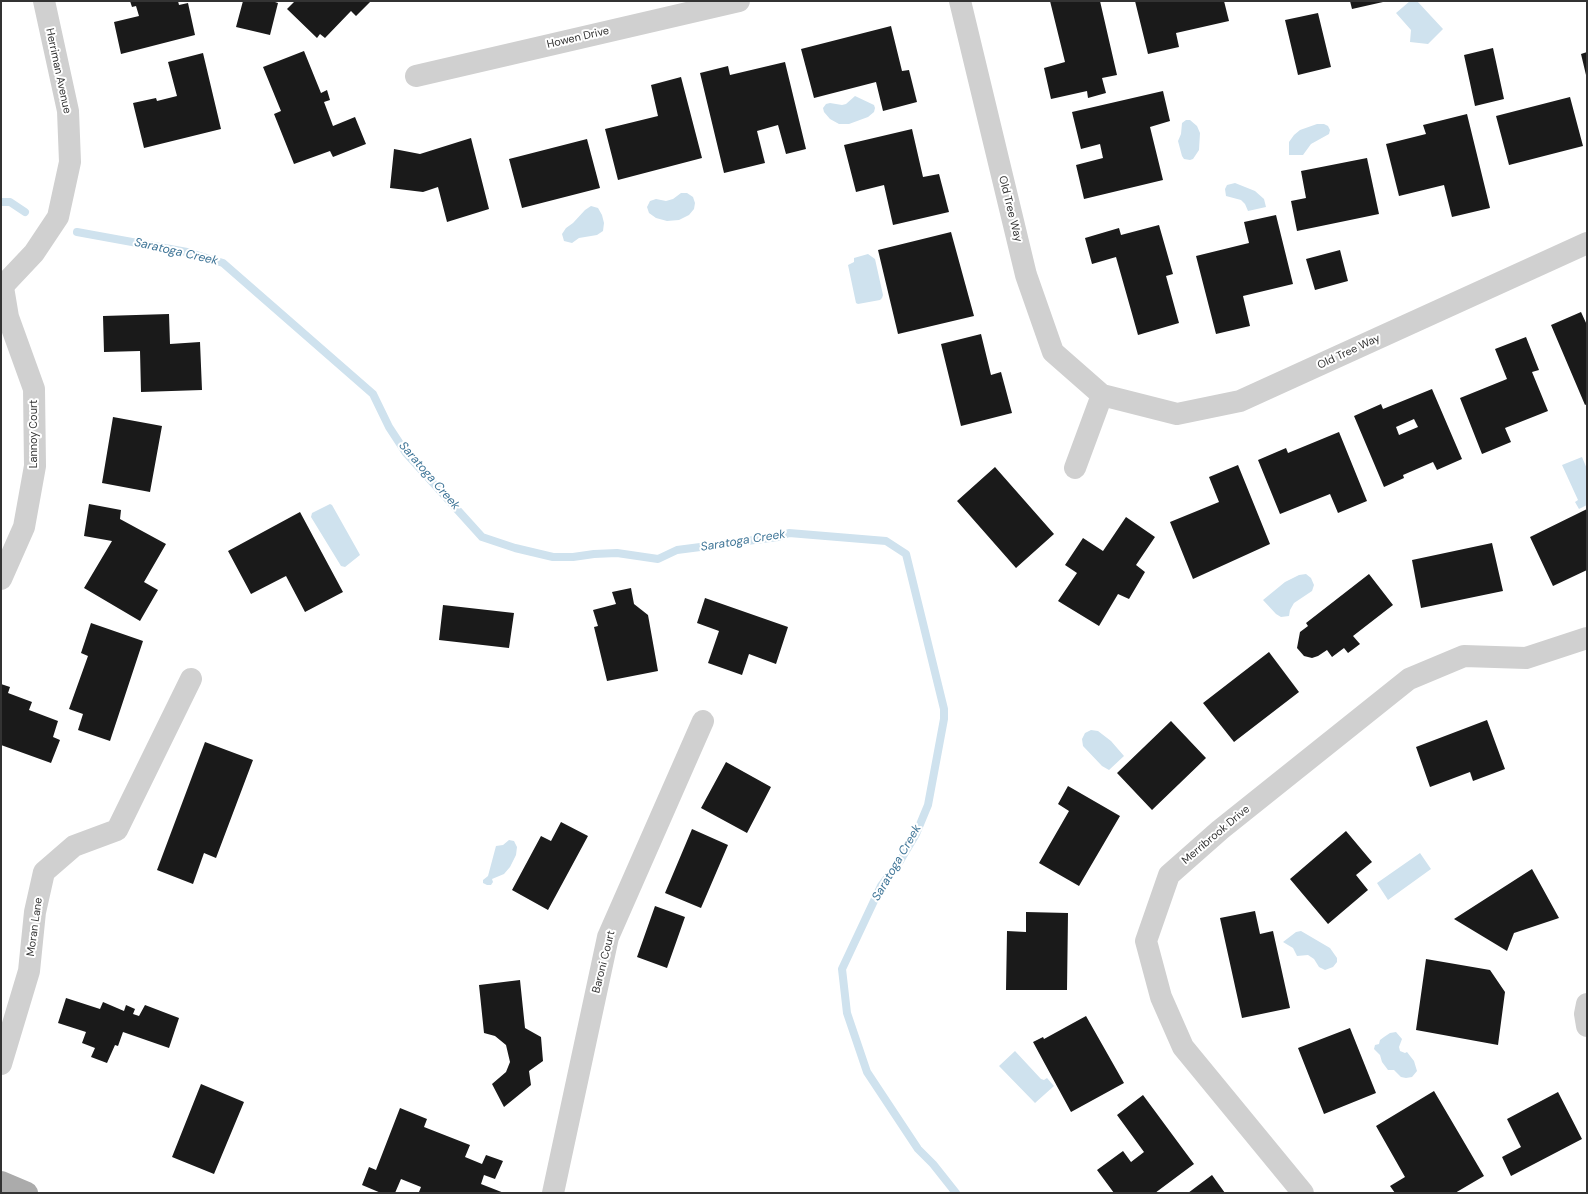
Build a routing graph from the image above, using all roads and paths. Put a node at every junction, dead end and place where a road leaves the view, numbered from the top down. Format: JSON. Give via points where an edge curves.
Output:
{"nodes":[{"id":1,"x":44,"y":1,"type":"edge"},
{"id":2,"x":739,"y":1,"type":"edge"},
{"id":3,"x":960,"y":1,"type":"edge"},
{"id":4,"x":416,"y":76,"type":"dead end"},
{"id":5,"x":1587,"y":243,"type":"edge"},
{"id":6,"x":2,"y":288,"type":"edge"},
{"id":7,"x":1102,"y":395,"type":"junction"},
{"id":8,"x":1075,"y":468,"type":"dead end"},
{"id":9,"x":1,"y":579,"type":"edge"},
{"id":10,"x":1587,"y":638,"type":"edge"},
{"id":11,"x":191,"y":679,"type":"dead end"},
{"id":12,"x":703,"y":721,"type":"dead end"},
{"id":13,"x":1587,"y":1004,"type":"edge"},
{"id":14,"x":1587,"y":1026,"type":"edge"},
{"id":15,"x":1,"y":1064,"type":"edge"},
{"id":16,"x":1,"y":1182,"type":"edge"},
{"id":17,"x":27,"y":1193,"type":"edge"},
{"id":18,"x":553,"y":1193,"type":"edge"},
{"id":19,"x":1303,"y":1193,"type":"edge"}],
"edges":[{"from":1,"to":6,"type":"street","name":"Herriman Avenue","via":[[68,111],[70,162],[58,217],[34,253]]},
{"from":2,"to":4,"type":"street","name":"Howen Drive"},
{"from":3,"to":7,"type":"street","name":"Old Tree Way","via":[[1026,276],[1053,352]]},
{"from":5,"to":7,"type":"street","name":"Old Tree Way","via":[[1240,401],[1177,414]]},
{"from":6,"to":9,"type":"street","name":"Lannoy Court","via":[[8,317],[34,389],[35,466],[24,527]]},
{"from":7,"to":8,"type":"street"},
{"from":10,"to":19,"type":"street","name":"Merribrook Drive","via":[[1526,658],[1464,656],[1409,680],[1220,830],[1169,875],[1146,941],[1161,996],[1183,1047]]},
{"from":11,"to":15,"type":"street","name":"Moran Lane","via":[[117,830],[74,846],[44,872],[35,912],[29,971]]},
{"from":12,"to":18,"type":"street","name":"Baroni Court","via":[[608,937]]},
{"from":13,"to":14,"type":"street"},
{"from":16,"to":17,"type":"main road"}]}
